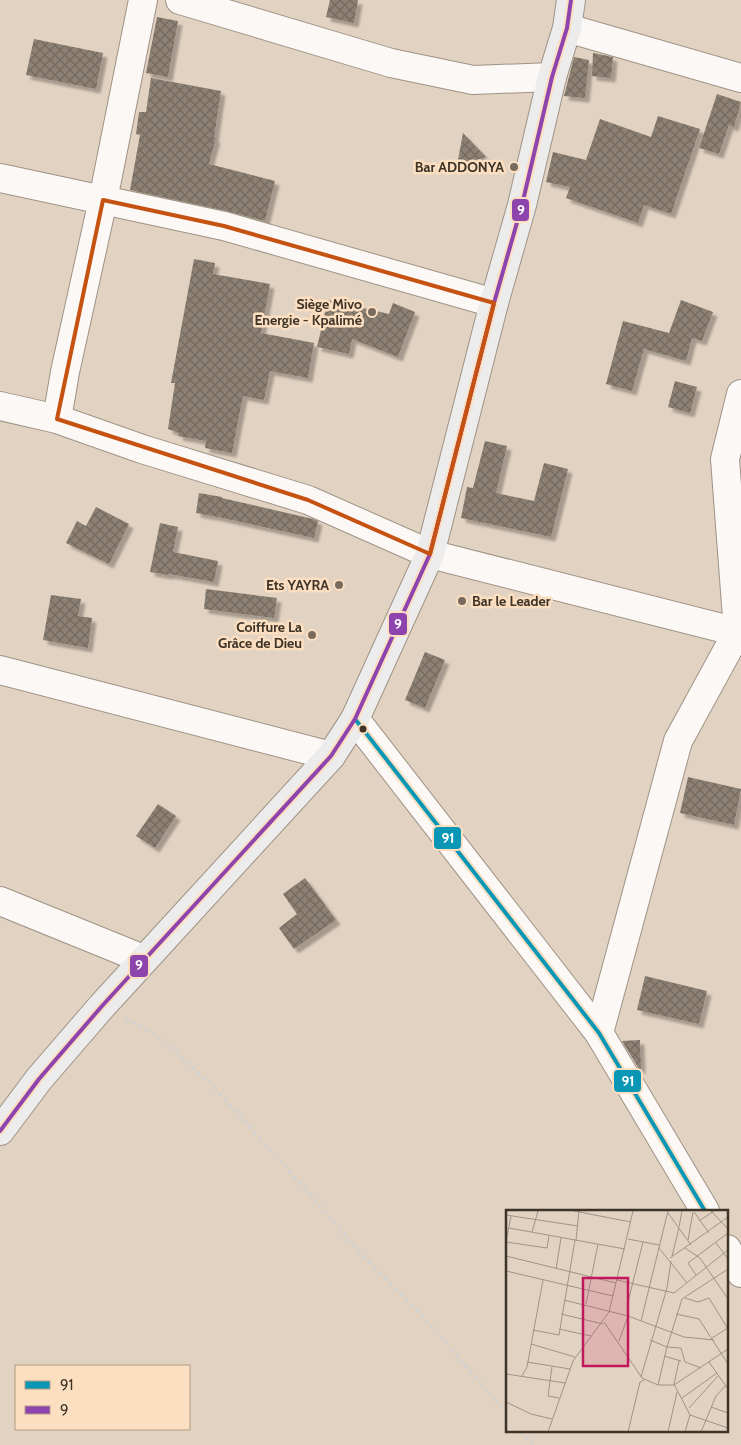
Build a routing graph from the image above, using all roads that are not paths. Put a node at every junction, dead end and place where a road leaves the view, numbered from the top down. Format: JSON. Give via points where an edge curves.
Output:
{"nodes":[{"id":1,"x":143,"y":0,"type":"edge"},
{"id":2,"x":180,"y":0,"type":"edge"},
{"id":3,"x":571,"y":0,"type":"edge"},
{"id":4,"x":566,"y":28,"type":"junction"},
{"id":5,"x":552,"y":77,"type":"junction"},
{"id":6,"x":741,"y":78,"type":"edge"},
{"id":7,"x":0,"y":178,"type":"edge"},
{"id":8,"x":103,"y":200,"type":"junction"},
{"id":9,"x":494,"y":303,"type":"junction"},
{"id":10,"x":741,"y":394,"type":"edge"},
{"id":11,"x":0,"y":406,"type":"edge"},
{"id":12,"x":57,"y":420,"type":"junction"},
{"id":13,"x":430,"y":554,"type":"junction"},
{"id":14,"x":739,"y":632,"type":"edge"},
{"id":15,"x":0,"y":670,"type":"edge"},
{"id":16,"x":355,"y":719,"type":"junction"},
{"id":17,"x":331,"y":756,"type":"junction"},
{"id":18,"x":0,"y":902,"type":"edge"},
{"id":19,"x":143,"y":960,"type":"junction"},
{"id":20,"x":599,"y":1032,"type":"junction"},
{"id":21,"x":0,"y":1131,"type":"edge"},
{"id":22,"x":704,"y":1210,"type":"edge"},
{"id":23,"x":728,"y":1251,"type":"edge"},
{"id":24,"x":741,"y":1273,"type":"edge"}],
"edges":[{"from":1,"to":8,"type":"street"},
{"from":2,"to":5,"type":"street","via":[[391,63],[473,80]]},
{"from":3,"to":4,"type":"main road"},
{"from":4,"to":5,"type":"main road"},
{"from":4,"to":6,"type":"street"},
{"from":5,"to":9,"type":"main road","via":[[522,205]]},
{"from":7,"to":8,"type":"street"},
{"from":8,"to":9,"type":"street","via":[[224,226]]},
{"from":8,"to":12,"type":"street"},
{"from":9,"to":13,"type":"main road"},
{"from":10,"to":14,"type":"street","via":[[726,459]]},
{"from":11,"to":12,"type":"street"},
{"from":12,"to":13,"type":"street","via":[[308,500]]},
{"from":13,"to":14,"type":"street"},
{"from":13,"to":16,"type":"main road"},
{"from":14,"to":20,"type":"street","via":[[678,741]]},
{"from":15,"to":17,"type":"street"},
{"from":16,"to":17,"type":"main road"},
{"from":16,"to":20,"type":"street"},
{"from":17,"to":19,"type":"main road"},
{"from":18,"to":19,"type":"street"},
{"from":19,"to":21,"type":"main road","via":[[38,1079]]},
{"from":20,"to":22,"type":"street"},
{"from":23,"to":24,"type":"street"}]}
